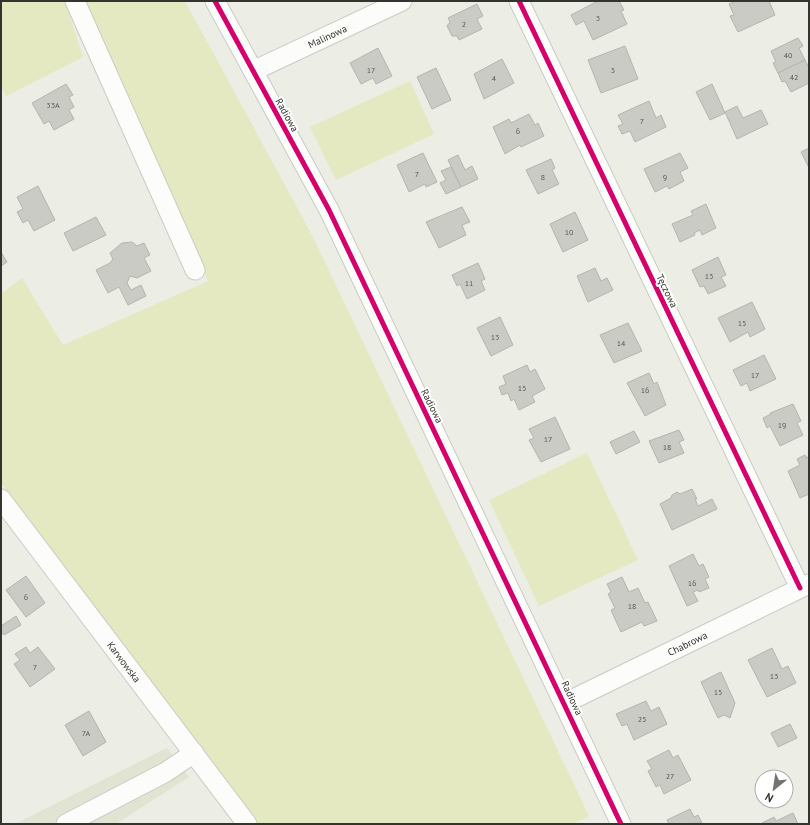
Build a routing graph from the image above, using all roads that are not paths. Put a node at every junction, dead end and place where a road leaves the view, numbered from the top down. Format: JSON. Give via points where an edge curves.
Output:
{"nodes":[{"id":1,"x":75,"y":1,"type":"edge"},
{"id":2,"x":215,"y":1,"type":"edge"},
{"id":3,"x":402,"y":1,"type":"edge"},
{"id":4,"x":518,"y":1,"type":"edge"},
{"id":5,"x":253,"y":72,"type":"junction"},
{"id":6,"x":195,"y":270,"type":"dead end"},
{"id":7,"x":1,"y":500,"type":"edge"},
{"id":8,"x":805,"y":586,"type":"edge"},
{"id":9,"x":565,"y":703,"type":"junction"},
{"id":10,"x":194,"y":753,"type":"junction"},
{"id":11,"x":66,"y":824,"type":"edge"},
{"id":12,"x":247,"y":824,"type":"edge"},
{"id":13,"x":621,"y":824,"type":"edge"}],
"edges":[{"from":1,"to":6,"type":"street"},
{"from":2,"to":5,"type":"street","name":"Radiowa"},
{"from":3,"to":5,"type":"street","name":"Malinowa"},
{"from":4,"to":8,"type":"street","name":"Tęczowa"},
{"from":5,"to":9,"type":"street","name":"Radiowa","via":[[329,210]]},
{"from":7,"to":10,"type":"street","name":"Karwowska"},
{"from":8,"to":9,"type":"street","name":"Chabrowa"},
{"from":9,"to":13,"type":"street","name":"Radiowa"},
{"from":10,"to":11,"type":"street","via":[[166,772]]},
{"from":10,"to":12,"type":"street","name":"Karwowska"}]}
